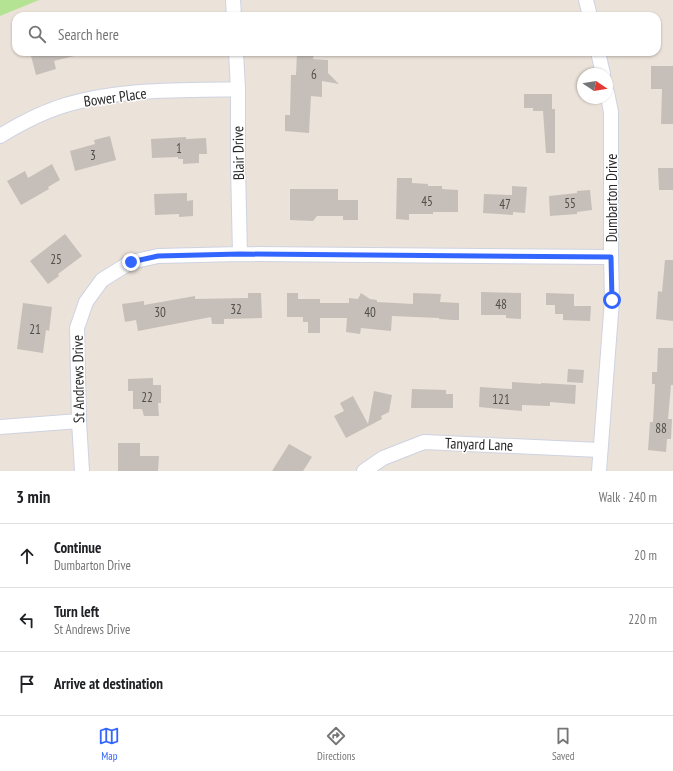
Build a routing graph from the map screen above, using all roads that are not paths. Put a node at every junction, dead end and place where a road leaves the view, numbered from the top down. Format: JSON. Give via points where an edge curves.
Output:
{"nodes":[{"id":1,"x":233,"y":0,"type":"edge"},
{"id":2,"x":586,"y":0,"type":"edge"},
{"id":3,"x":234,"y":12,"type":"edge"},
{"id":4,"x":589,"y":12,"type":"edge"},
{"id":5,"x":236,"y":56,"type":"edge"},
{"id":6,"x":599,"y":56,"type":"edge"},
{"id":7,"x":602,"y":68,"type":"edge"},
{"id":8,"x":238,"y":89,"type":"junction"},
{"id":9,"x":610,"y":104,"type":"edge"},
{"id":10,"x":0,"y":136,"type":"edge"},
{"id":11,"x":240,"y":254,"type":"junction"},
{"id":12,"x":611,"y":257,"type":"junction"},
{"id":13,"x":79,"y":421,"type":"junction"},
{"id":14,"x":0,"y":427,"type":"edge"},
{"id":15,"x":600,"y":450,"type":"junction"},
{"id":16,"x":82,"y":471,"type":"edge"},
{"id":17,"x":364,"y":471,"type":"edge"},
{"id":18,"x":599,"y":471,"type":"edge"}],
"edges":[{"from":1,"to":3,"type":"street"},
{"from":2,"to":4,"type":"street"},
{"from":5,"to":8,"type":"street","name":"Blair Drive"},
{"from":6,"to":7,"type":"street"},
{"from":8,"to":10,"type":"street","name":"Bower Place","via":[[147,92],[102,97],[69,104],[37,116]]},
{"from":8,"to":11,"type":"street","name":"Blair Drive"},
{"from":9,"to":12,"type":"street","name":"Dumbarton Drive"},
{"from":11,"to":12,"type":"street","name":"St Andrews Drive"},
{"from":11,"to":13,"type":"street","name":"St Andrews Drive","via":[[158,256],[131,262],[102,280],[86,302],[77,328]]},
{"from":12,"to":15,"type":"street","name":"Dumbarton Drive","via":[[612,300]]},
{"from":13,"to":14,"type":"street"},
{"from":13,"to":16,"type":"street","name":"St Andrews Drive"},
{"from":15,"to":17,"type":"street","name":"Tanyard Lane","via":[[424,442],[383,458]]},
{"from":15,"to":18,"type":"street","name":"Dumbarton Drive"}]}
